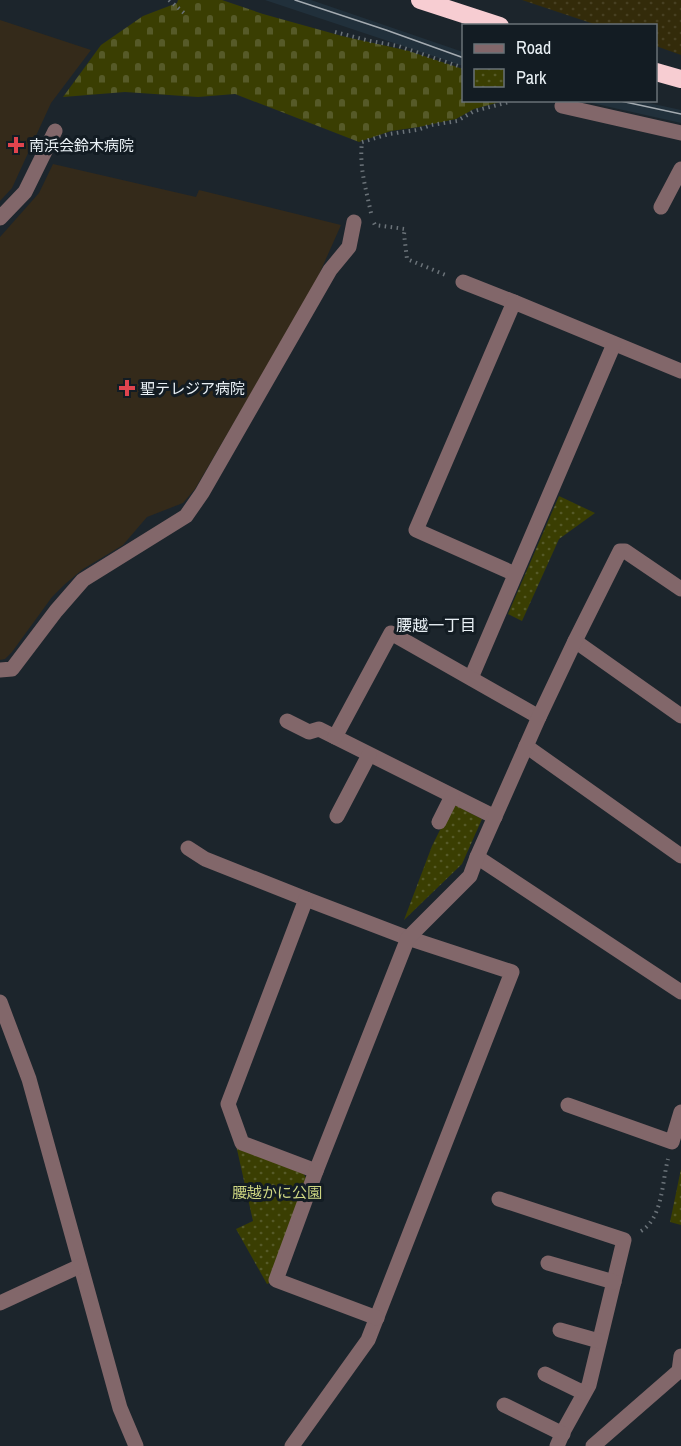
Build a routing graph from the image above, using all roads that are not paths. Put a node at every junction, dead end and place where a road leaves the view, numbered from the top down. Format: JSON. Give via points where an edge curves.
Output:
{"nodes":[{"id":1,"x":420,"y":0,"type":"edge"},
{"id":2,"x":494,"y":24,"type":"edge"},
{"id":3,"x":657,"y":72,"type":"edge"},
{"id":4,"x":681,"y":79,"type":"edge"},
{"id":5,"x":562,"y":106,"type":"dead end"},
{"id":6,"x":55,"y":131,"type":"dead end"},
{"id":7,"x":681,"y":133,"type":"edge"},
{"id":8,"x":681,"y":170,"type":"edge"},
{"id":9,"x":661,"y":207,"type":"dead end"},
{"id":10,"x":0,"y":218,"type":"edge"},
{"id":11,"x":354,"y":222,"type":"dead end"},
{"id":12,"x":463,"y":282,"type":"road end"},
{"id":13,"x":514,"y":302,"type":"junction"},
{"id":14,"x":614,"y":344,"type":"junction"},
{"id":15,"x":681,"y":371,"type":"edge"},
{"id":16,"x":515,"y":574,"type":"junction"},
{"id":17,"x":681,"y":589,"type":"edge"},
{"id":18,"x":575,"y":641,"type":"junction"},
{"id":19,"x":0,"y":670,"type":"edge"},
{"id":20,"x":471,"y":678,"type":"junction"},
{"id":21,"x":681,"y":716,"type":"edge"},
{"id":22,"x":539,"y":717,"type":"junction"},
{"id":23,"x":287,"y":721,"type":"dead end"},
{"id":24,"x":335,"y":737,"type":"junction"},
{"id":25,"x":526,"y":746,"type":"junction"},
{"id":26,"x":369,"y":754,"type":"junction"},
{"id":27,"x":452,"y":796,"type":"junction"},
{"id":28,"x":337,"y":816,"type":"dead end"},
{"id":29,"x":495,"y":817,"type":"junction"},
{"id":30,"x":439,"y":822,"type":"dead end"},
{"id":31,"x":188,"y":848,"type":"dead end"},
{"id":32,"x":681,"y":856,"type":"edge"},
{"id":33,"x":477,"y":857,"type":"junction"},
{"id":34,"x":306,"y":899,"type":"junction"},
{"id":35,"x":408,"y":938,"type":"junction"},
{"id":36,"x":681,"y":992,"type":"edge"},
{"id":37,"x":0,"y":1002,"type":"edge"},
{"id":38,"x":568,"y":1105,"type":"dead end"},
{"id":39,"x":681,"y":1112,"type":"edge"},
{"id":40,"x":316,"y":1171,"type":"junction"},
{"id":41,"x":499,"y":1199,"type":"dead end"},
{"id":42,"x":548,"y":1263,"type":"dead end"},
{"id":43,"x":80,"y":1266,"type":"junction"},
{"id":44,"x":614,"y":1282,"type":"junction"},
{"id":45,"x":0,"y":1303,"type":"edge"},
{"id":46,"x":377,"y":1318,"type":"junction"},
{"id":47,"x":560,"y":1330,"type":"dead end"},
{"id":48,"x":599,"y":1341,"type":"junction"},
{"id":49,"x":680,"y":1366,"type":"edge"},
{"id":50,"x":545,"y":1374,"type":"dead end"},
{"id":51,"x":584,"y":1393,"type":"junction"},
{"id":52,"x":504,"y":1405,"type":"dead end"},
{"id":53,"x":560,"y":1440,"type":"edge"},
{"id":54,"x":136,"y":1446,"type":"edge"},
{"id":55,"x":292,"y":1446,"type":"edge"},
{"id":56,"x":593,"y":1446,"type":"edge"}],
"edges":[{"from":1,"to":2,"type":"highway"},
{"from":3,"to":4,"type":"highway"},
{"from":5,"to":7,"type":"street"},
{"from":6,"to":10,"type":"street","via":[[25,192]]},
{"from":8,"to":9,"type":"street"},
{"from":11,"to":19,"type":"street","via":[[349,247],[330,270],[186,516],[83,580],[12,669]]},
{"from":12,"to":13,"type":"street"},
{"from":13,"to":14,"type":"street"},
{"from":13,"to":16,"type":"street","via":[[416,530]]},
{"from":14,"to":15,"type":"street"},
{"from":14,"to":16,"type":"street"},
{"from":16,"to":20,"type":"street"},
{"from":17,"to":18,"type":"street","via":[[620,551]]},
{"from":18,"to":21,"type":"street"},
{"from":18,"to":22,"type":"street"},
{"from":20,"to":22,"type":"street"},
{"from":20,"to":24,"type":"street","via":[[391,633]]},
{"from":22,"to":25,"type":"street"},
{"from":23,"to":24,"type":"street","via":[[309,732],[320,729]]},
{"from":24,"to":26,"type":"street"},
{"from":25,"to":29,"type":"street"},
{"from":25,"to":32,"type":"street"},
{"from":26,"to":27,"type":"street"},
{"from":26,"to":28,"type":"street"},
{"from":27,"to":29,"type":"street"},
{"from":27,"to":30,"type":"street"},
{"from":29,"to":33,"type":"street"},
{"from":31,"to":34,"type":"street","via":[[204,859]]},
{"from":33,"to":35,"type":"street","via":[[470,876]]},
{"from":33,"to":36,"type":"street"},
{"from":34,"to":35,"type":"street"},
{"from":34,"to":40,"type":"street","via":[[228,1104],[242,1143]]},
{"from":35,"to":40,"type":"street"},
{"from":35,"to":46,"type":"street","via":[[512,972]]},
{"from":37,"to":43,"type":"street","via":[[29,1079]]},
{"from":38,"to":39,"type":"street","via":[[672,1142]]},
{"from":40,"to":46,"type":"street","via":[[276,1280]]},
{"from":41,"to":44,"type":"street","via":[[624,1240]]},
{"from":42,"to":44,"type":"street"},
{"from":43,"to":45,"type":"street"},
{"from":43,"to":54,"type":"street","via":[[120,1408]]},
{"from":44,"to":48,"type":"street"},
{"from":46,"to":55,"type":"street","via":[[368,1340]]},
{"from":47,"to":48,"type":"street"},
{"from":48,"to":51,"type":"street"},
{"from":49,"to":56,"type":"street"},
{"from":50,"to":51,"type":"street"},
{"from":51,"to":53,"type":"street"},
{"from":52,"to":53,"type":"street"}]}
